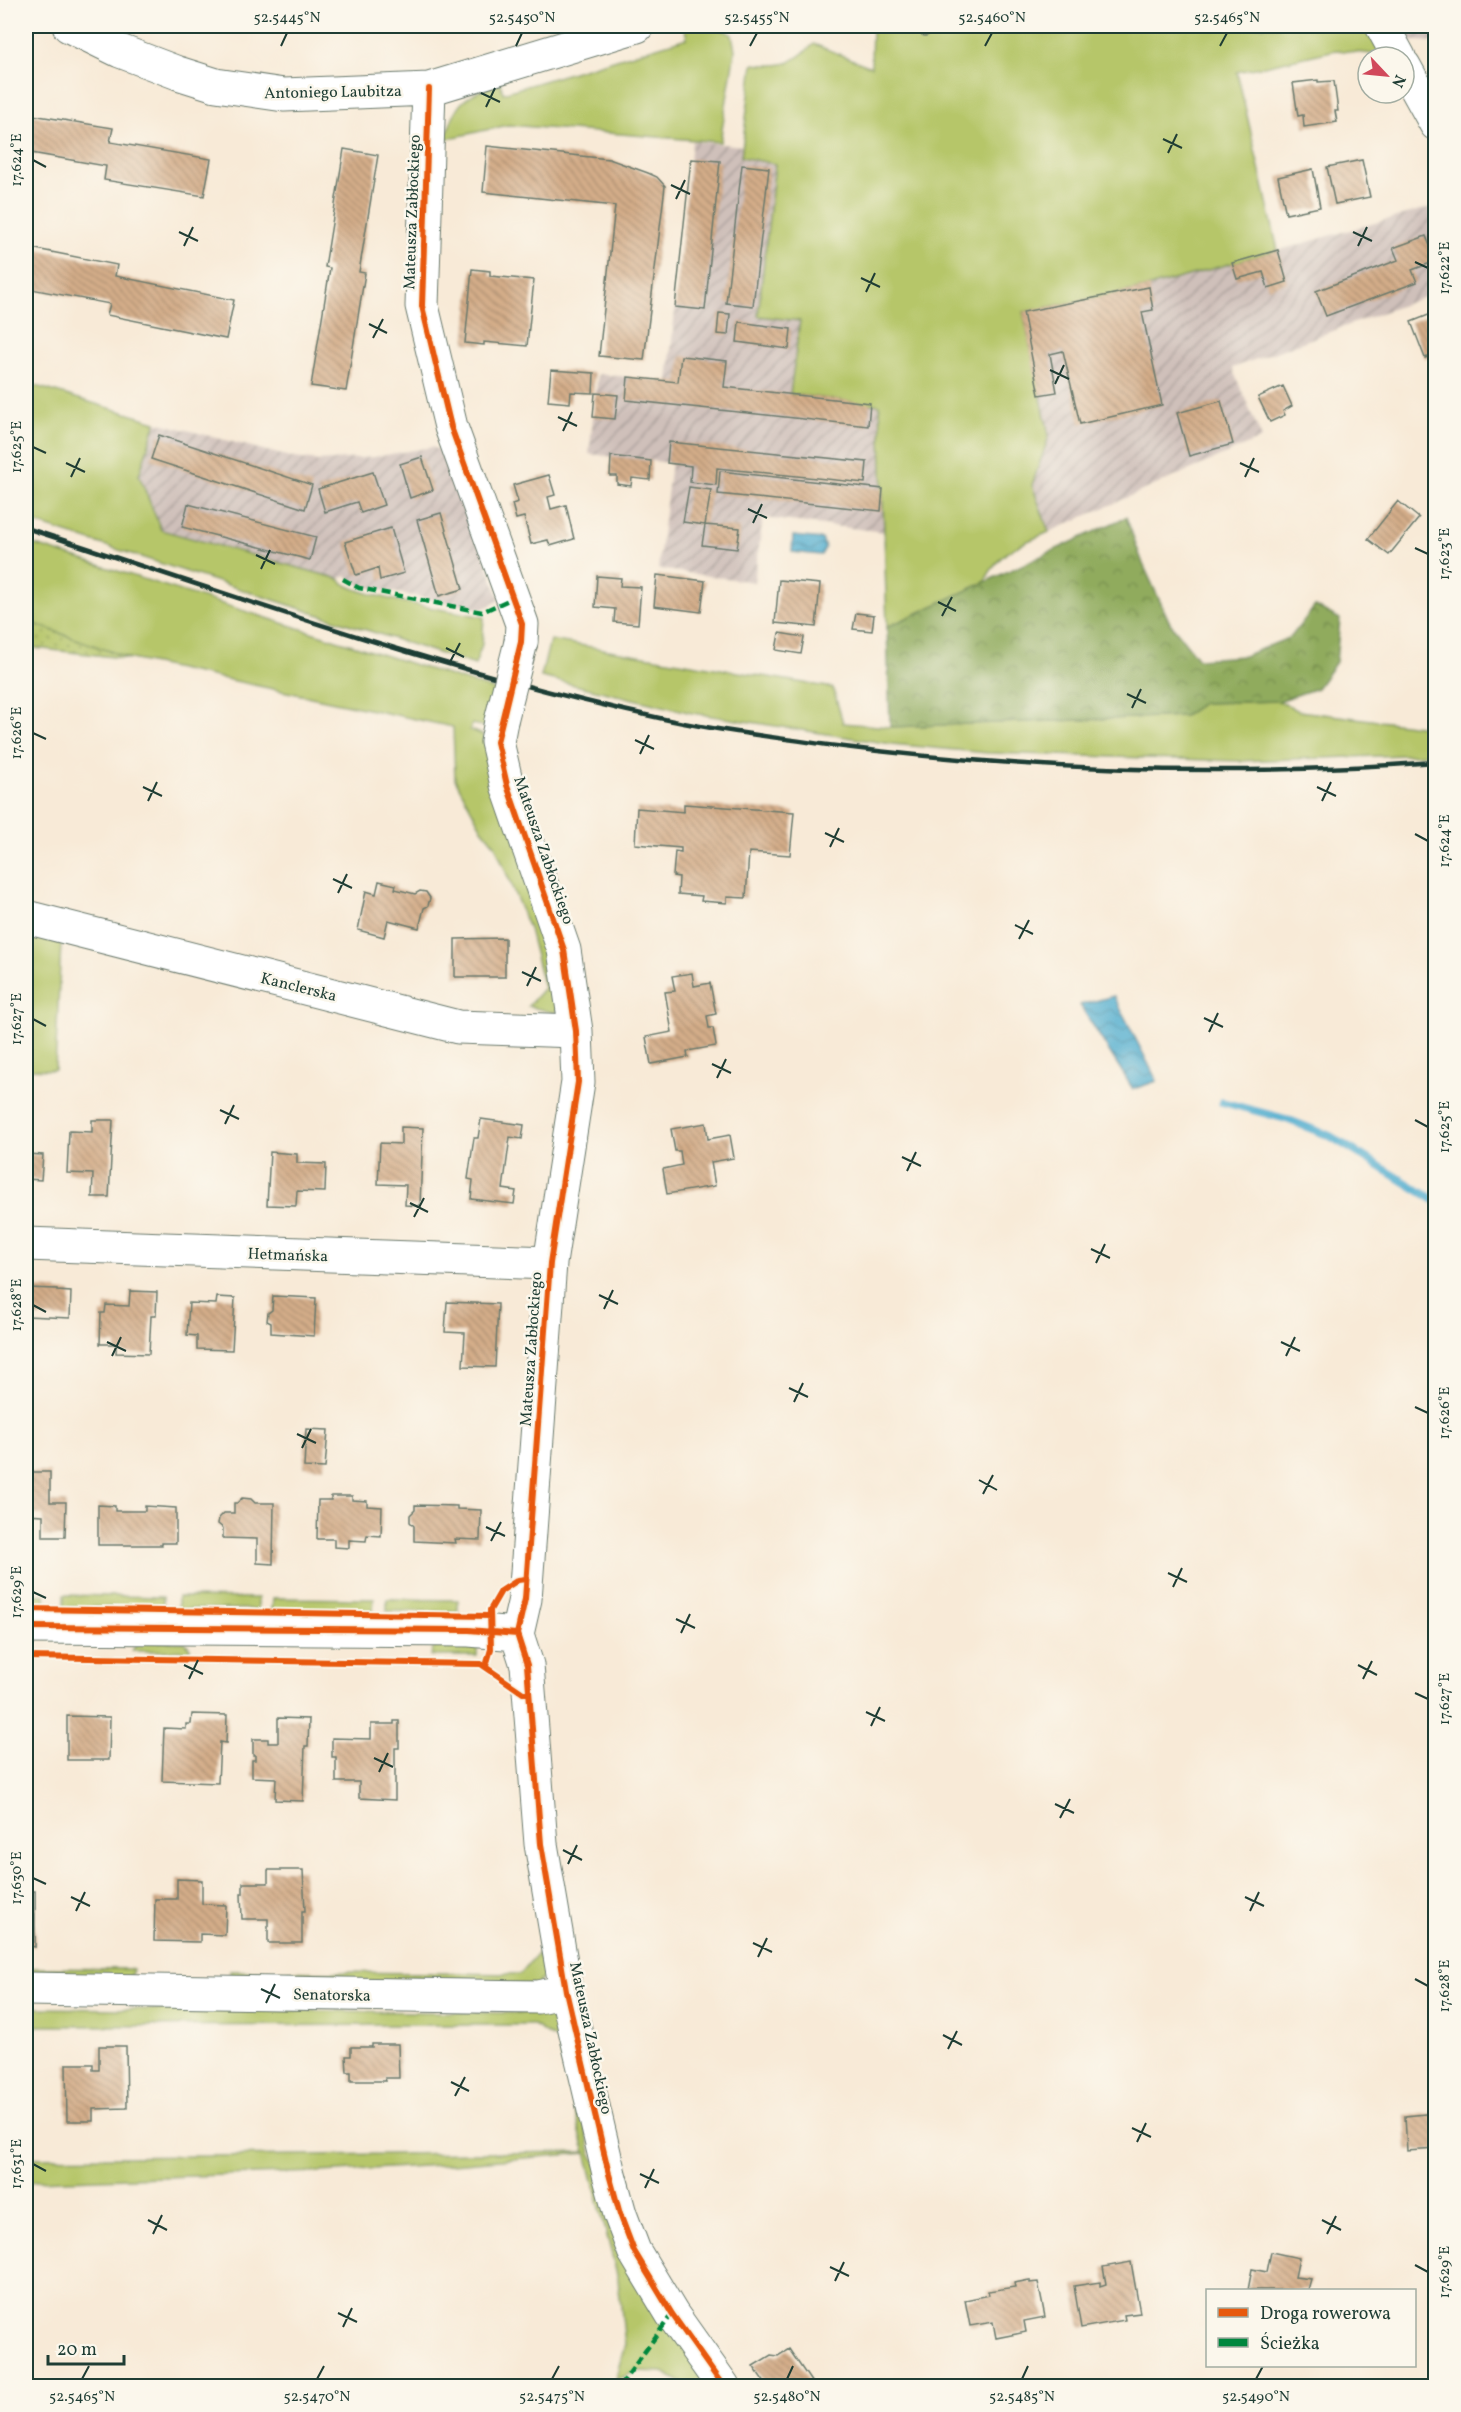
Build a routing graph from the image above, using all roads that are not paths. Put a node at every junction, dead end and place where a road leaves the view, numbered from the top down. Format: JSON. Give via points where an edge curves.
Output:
{"nodes":[{"id":1,"x":69,"y":26,"type":"edge"},
{"id":2,"x":637,"y":26,"type":"edge"},
{"id":3,"x":1382,"y":26,"type":"edge"},
{"id":4,"x":1392,"y":45,"type":"edge"},
{"id":5,"x":1416,"y":88,"type":"edge"},
{"id":6,"x":429,"y":89,"type":"junction"},
{"id":7,"x":1436,"y":124,"type":"edge"},
{"id":8,"x":26,"y":917,"type":"edge"},
{"id":9,"x":576,"y":1031,"type":"junction"},
{"id":10,"x":26,"y":1244,"type":"edge"},
{"id":11,"x":550,"y":1263,"type":"junction"},
{"id":12,"x":26,"y":1627,"type":"edge"},
{"id":13,"x":517,"y":1634,"type":"junction"},
{"id":14,"x":26,"y":1989,"type":"edge"},
{"id":15,"x":566,"y":1991,"type":"junction"},
{"id":16,"x":723,"y":2386,"type":"edge"}],
"edges":[{"from":1,"to":6,"type":"street","name":"Antoniego Laubitza","via":[[120,51],[226,87],[284,94]]},
{"from":2,"to":6,"type":"street","name":"Antoniego Laubitza"},
{"from":3,"to":4,"type":"street"},
{"from":5,"to":7,"type":"street"},
{"from":6,"to":9,"type":"street","name":"Mateusza Zabłockiego","bridge":true,"via":[[422,306],[452,426],[522,624],[497,742],[507,785],[564,950]]},
{"from":8,"to":9,"type":"street","name":"Kanclerska","via":[[458,1027]]},
{"from":9,"to":11,"type":"street","name":"Mateusza Zabłockiego","via":[[578,1082]]},
{"from":10,"to":11,"type":"street","name":"Hetmańska"},
{"from":11,"to":13,"type":"street","name":"Mateusza Zabłockiego","via":[[525,1599]]},
{"from":12,"to":13,"type":"street","via":[[470,1630]]},
{"from":13,"to":15,"type":"street","name":"Mateusza Zabłockiego","via":[[527,1665],[540,1844]]},
{"from":14,"to":15,"type":"street","name":"Senatorska","via":[[538,1997]]},
{"from":15,"to":16,"type":"street","name":"Mateusza Zabłockiego","via":[[609,2174],[630,2242],[664,2303]]}]}
